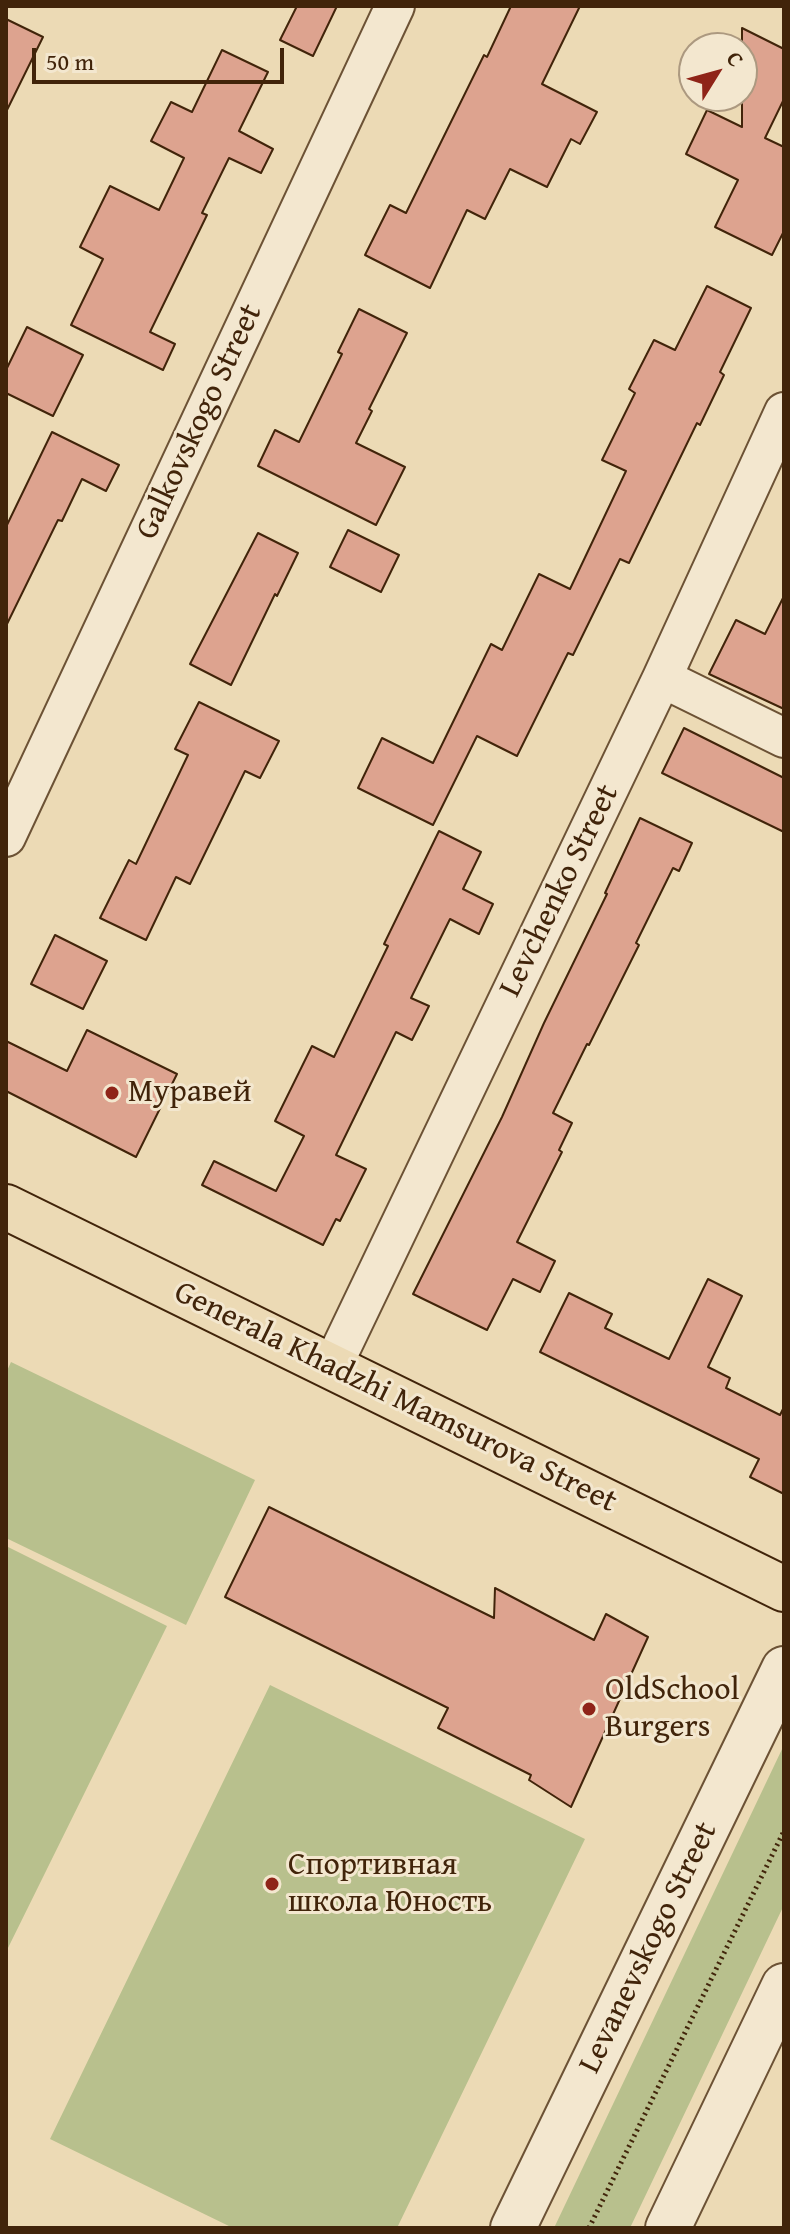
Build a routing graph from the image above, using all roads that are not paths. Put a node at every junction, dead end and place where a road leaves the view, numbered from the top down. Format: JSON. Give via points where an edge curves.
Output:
{"nodes":[{"id":1,"x":395,"y":6,"type":"edge"},
{"id":2,"x":784,"y":412,"type":"edge"},
{"id":3,"x":662,"y":678,"type":"junction"},
{"id":4,"x":784,"y":738,"type":"edge"},
{"id":5,"x":6,"y":837,"type":"edge"},
{"id":6,"x":6,"y":1207,"type":"edge"},
{"id":7,"x":332,"y":1367,"type":"junction"},
{"id":8,"x":784,"y":1589,"type":"edge"},
{"id":9,"x":784,"y":1669,"type":"edge"},
{"id":10,"x":784,"y":1986,"type":"edge"},
{"id":11,"x":513,"y":2228,"type":"edge"},
{"id":12,"x":668,"y":2228,"type":"edge"}],
"edges":[{"from":1,"to":5,"type":"street","name":"Galkovskogo Street"},
{"from":2,"to":3,"type":"street","name":"Levchenko Street"},
{"from":3,"to":4,"type":"street"},
{"from":3,"to":7,"type":"street","name":"Levchenko Street"},
{"from":6,"to":7,"type":"main road","name":"Generala Khadzhi Mamsurova Street"},
{"from":7,"to":8,"type":"main road","name":"Generala Khadzhi Mamsurova Street"},
{"from":9,"to":11,"type":"street","name":"Levanevskogo Street"},
{"from":10,"to":12,"type":"street"}]}
